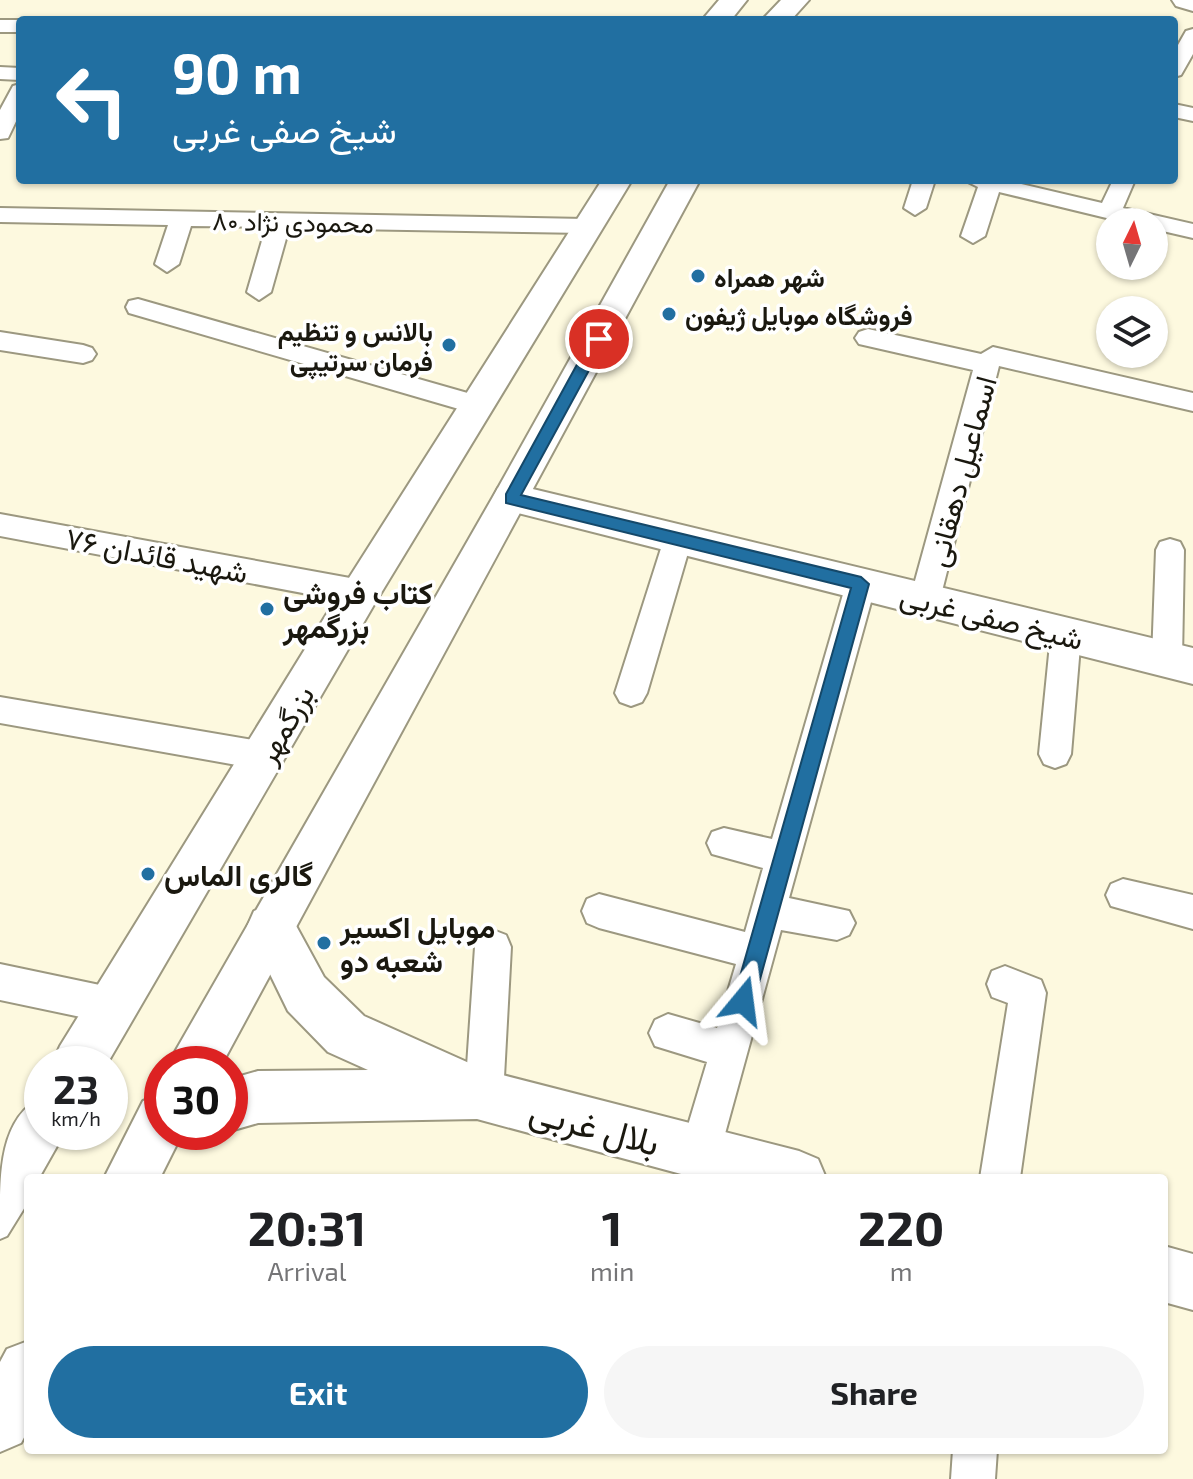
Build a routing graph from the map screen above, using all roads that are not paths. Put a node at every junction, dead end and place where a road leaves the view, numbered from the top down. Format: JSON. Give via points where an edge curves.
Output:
{"nodes":[{"id":1,"x":796,"y":0,"type":"edge"},
{"id":2,"x":1185,"y":0,"type":"edge"},
{"id":3,"x":1193,"y":3,"type":"edge"},
{"id":4,"x":778,"y":16,"type":"edge"},
{"id":5,"x":1193,"y":35,"type":"edge"},
{"id":6,"x":1178,"y":63,"type":"edge"},
{"id":7,"x":16,"y":102,"type":"edge"},
{"id":8,"x":8,"y":126,"type":"edge"},
{"id":9,"x":614,"y":184,"type":"edge"},
{"id":10,"x":626,"y":184,"type":"edge"},
{"id":11,"x":683,"y":184,"type":"edge"},
{"id":12,"x":923,"y":184,"type":"edge"},
{"id":13,"x":982,"y":184,"type":"edge"},
{"id":14,"x":990,"y":184,"type":"edge"},
{"id":15,"x":1122,"y":184,"type":"edge"},
{"id":16,"x":915,"y":208,"type":"dead end"},
{"id":17,"x":1111,"y":208,"type":"edge"},
{"id":18,"x":1096,"y":209,"type":"edge"},
{"id":19,"x":0,"y":215,"type":"edge"},
{"id":20,"x":182,"y":219,"type":"junction"},
{"id":21,"x":279,"y":221,"type":"junction"},
{"id":22,"x":1168,"y":225,"type":"edge"},
{"id":23,"x":585,"y":226,"type":"junction"},
{"id":24,"x":1193,"y":231,"type":"edge"},
{"id":25,"x":973,"y":236,"type":"dead end"},
{"id":26,"x":167,"y":264,"type":"dead end"},
{"id":27,"x":259,"y":292,"type":"dead end"},
{"id":28,"x":138,"y":307,"type":"dead end"},
{"id":29,"x":868,"y":338,"type":"dead end"},
{"id":30,"x":0,"y":341,"type":"edge"},
{"id":31,"x":83,"y":354,"type":"dead end"},
{"id":32,"x":987,"y":364,"type":"junction"},
{"id":33,"x":1193,"y":402,"type":"edge"},
{"id":34,"x":476,"y":405,"type":"junction"},
{"id":35,"x":512,"y":498,"type":"junction"},
{"id":36,"x":0,"y":525,"type":"edge"},
{"id":37,"x":678,"y":539,"type":"junction"},
{"id":38,"x":1170,"y":550,"type":"dead end"},
{"id":39,"x":861,"y":584,"type":"junction"},
{"id":40,"x":361,"y":592,"type":"junction"},
{"id":41,"x":925,"y":599,"type":"junction"},
{"id":42,"x":1066,"y":634,"type":"junction"},
{"id":43,"x":1180,"y":662,"type":"edge"},
{"id":44,"x":631,"y":693,"type":"dead end"},
{"id":45,"x":0,"y":710,"type":"edge"},
{"id":46,"x":1055,"y":754,"type":"dead end"},
{"id":47,"x":276,"y":759,"type":"junction"},
{"id":48,"x":724,"y":843,"type":"dead end"},
{"id":49,"x":784,"y":857,"type":"junction"},
{"id":50,"x":1123,"y":895,"type":"dead end"},
{"id":51,"x":599,"y":911,"type":"dead end"},
{"id":52,"x":768,"y":911,"type":"junction"},
{"id":53,"x":1193,"y":912,"type":"edge"},
{"id":54,"x":837,"y":923,"type":"dead end"},
{"id":55,"x":271,"y":927,"type":"junction"},
{"id":56,"x":493,"y":947,"type":"dead end"},
{"id":57,"x":757,"y":952,"type":"junction"},
{"id":58,"x":0,"y":982,"type":"edge"},
{"id":59,"x":1005,"y":984,"type":"dead end"},
{"id":60,"x":114,"y":1006,"type":"junction"},
{"id":61,"x":668,"y":1033,"type":"dead end"},
{"id":62,"x":89,"y":1046,"type":"edge"},
{"id":63,"x":204,"y":1046,"type":"edge"},
{"id":64,"x":730,"y":1050,"type":"junction"},
{"id":65,"x":484,"y":1096,"type":"junction"},
{"id":66,"x":248,"y":1100,"type":"edge"},
{"id":67,"x":26,"y":1150,"type":"edge"},
{"id":68,"x":48,"y":1150,"type":"edge"},
{"id":69,"x":147,"y":1150,"type":"edge"},
{"id":70,"x":700,"y":1152,"type":"junction"},
{"id":71,"x":33,"y":1174,"type":"edge"},
{"id":72,"x":133,"y":1174,"type":"edge"},
{"id":73,"x":782,"y":1174,"type":"edge"},
{"id":74,"x":1001,"y":1174,"type":"edge"},
{"id":75,"x":24,"y":1188,"type":"edge"},
{"id":76,"x":0,"y":1192,"type":"edge"},
{"id":77,"x":0,"y":1229,"type":"edge"},
{"id":78,"x":1168,"y":1275,"type":"edge"},
{"id":79,"x":1193,"y":1282,"type":"edge"},
{"id":80,"x":24,"y":1377,"type":"edge"},
{"id":81,"x":0,"y":1422,"type":"edge"},
{"id":82,"x":975,"y":1454,"type":"edge"},
{"id":83,"x":973,"y":1479,"type":"edge"}],
"edges":[{"from":1,"to":4,"type":"main road"},
{"from":2,"to":3,"type":"main road"},
{"from":5,"to":6,"type":"street"},
{"from":7,"to":8,"type":"street"},
{"from":9,"to":23,"type":"main road","name":"بزرگمهر"},
{"from":10,"to":47,"type":"lane"},
{"from":11,"to":35,"type":"main road"},
{"from":12,"to":16,"type":"street"},
{"from":13,"to":25,"type":"street"},
{"from":14,"to":18,"type":"street"},
{"from":15,"to":17,"type":"street"},
{"from":19,"to":20,"type":"street","name":"محمودی نژاد ۸۰"},
{"from":20,"to":21,"type":"street","name":"محمودی نژاد ۸۰"},
{"from":20,"to":26,"type":"street"},
{"from":21,"to":23,"type":"street","name":"محمودی نژاد ۸۰"},
{"from":21,"to":27,"type":"street"},
{"from":22,"to":24,"type":"street"},
{"from":23,"to":34,"type":"main road","name":"بزرگمهر"},
{"from":28,"to":34,"type":"street"},
{"from":29,"to":32,"type":"street"},
{"from":30,"to":31,"type":"street"},
{"from":32,"to":33,"type":"street","name":"اسماعیل دهقانی","via":[[993,356]]},
{"from":32,"to":41,"type":"street","name":"اسماعیل دهقانی"},
{"from":34,"to":40,"type":"main road","name":"بزرگمهر"},
{"from":35,"to":37,"type":"main road","name":"شیخ صفی غربی"},
{"from":35,"to":55,"type":"main road"},
{"from":36,"to":40,"type":"street","name":"شهید قائدان ۷۶"},
{"from":37,"to":39,"type":"main road","name":"شیخ صفی غربی"},
{"from":37,"to":44,"type":"street"},
{"from":38,"to":43,"type":"street"},
{"from":39,"to":41,"type":"main road","name":"شیخ صفی غربی"},
{"from":39,"to":49,"type":"street"},
{"from":40,"to":47,"type":"main road","name":"بزرگمهر"},
{"from":41,"to":42,"type":"main road","name":"شیخ صفی غربی"},
{"from":42,"to":43,"type":"main road","name":"شیخ صفی غربی"},
{"from":42,"to":46,"type":"street"},
{"from":45,"to":47,"type":"street"},
{"from":47,"to":60,"type":"main road","name":"بزرگمهر"},
{"from":48,"to":49,"type":"street"},
{"from":49,"to":52,"type":"street"},
{"from":50,"to":53,"type":"street"},
{"from":51,"to":57,"type":"street"},
{"from":52,"to":54,"type":"street"},
{"from":52,"to":57,"type":"street"},
{"from":55,"to":63,"type":"main road"},
{"from":55,"to":65,"type":"main road","via":[[306,994],[346,1034]]},
{"from":56,"to":65,"type":"street"},
{"from":57,"to":64,"type":"street"},
{"from":58,"to":60,"type":"street"},
{"from":59,"to":74,"type":"street","via":[[1028,993]]},
{"from":60,"to":62,"type":"main road","name":"بزرگمهر"},
{"from":61,"to":64,"type":"street"},
{"from":64,"to":70,"type":"street"},
{"from":65,"to":66,"type":"main road"},
{"from":65,"to":70,"type":"main road","name":"بلال غربی"},
{"from":67,"to":76,"type":"main road"},
{"from":68,"to":71,"type":"lane"},
{"from":69,"to":72,"type":"main road"},
{"from":70,"to":73,"type":"main road","name":"بلال غربی"},
{"from":75,"to":77,"type":"lane"},
{"from":78,"to":79,"type":"main road"},
{"from":80,"to":81,"type":"main road"},
{"from":82,"to":83,"type":"street"}]}
